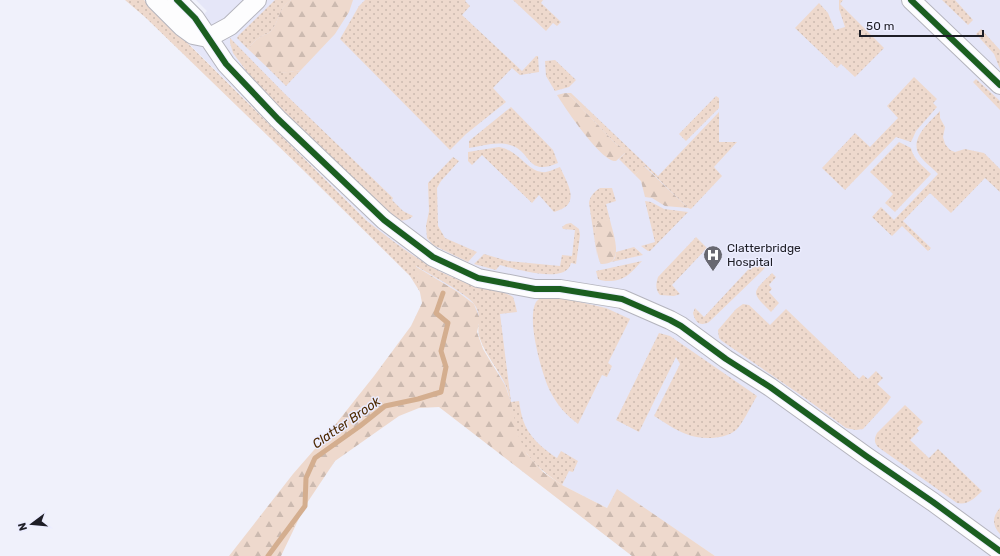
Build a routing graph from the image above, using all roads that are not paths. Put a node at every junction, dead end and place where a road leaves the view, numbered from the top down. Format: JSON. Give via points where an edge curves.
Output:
{"nodes":[{"id":1,"x":155,"y":0,"type":"edge"},
{"id":2,"x":177,"y":0,"type":"edge"},
{"id":3,"x":257,"y":0,"type":"edge"},
{"id":4,"x":911,"y":0,"type":"edge"},
{"id":5,"x":208,"y":38,"type":"junction"},
{"id":6,"x":1000,"y":85,"type":"edge"},
{"id":7,"x":1000,"y":551,"type":"edge"}],
"edges":[{"from":1,"to":5,"type":"street","via":[[182,27],[194,35]]},
{"from":2,"to":5,"type":"street","via":[[195,18]]},
{"from":3,"to":5,"type":"street","via":[[230,26]]},
{"from":4,"to":6,"type":"street"},
{"from":5,"to":7,"type":"street","via":[[226,64],[284,124],[384,220],[433,257],[478,278],[535,289],[560,289],[622,299],[670,320],[770,387]]}]}
